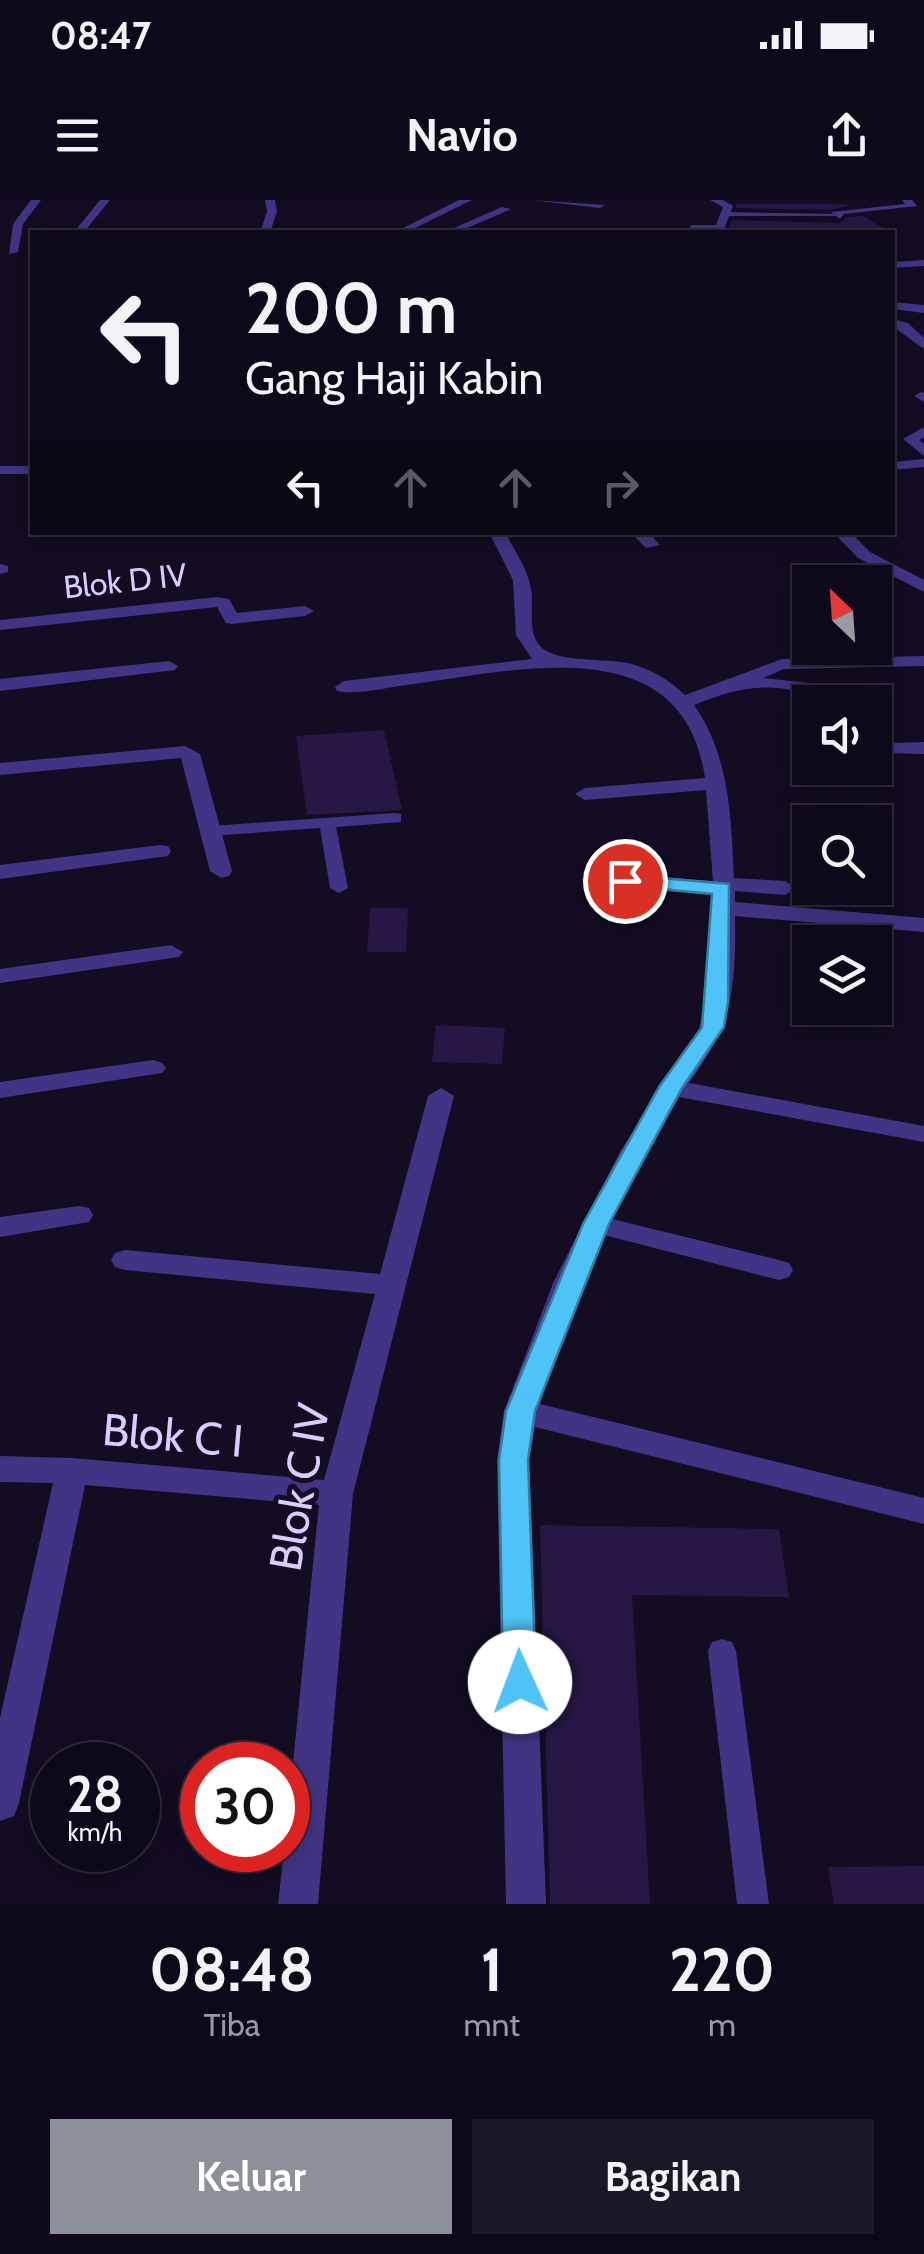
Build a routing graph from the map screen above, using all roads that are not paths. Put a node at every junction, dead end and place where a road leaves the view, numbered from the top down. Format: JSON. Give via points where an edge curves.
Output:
{"nodes":[{"id":1,"x":36,"y":200,"type":"edge"},
{"id":2,"x":104,"y":200,"type":"edge"},
{"id":3,"x":270,"y":200,"type":"edge"},
{"id":4,"x":467,"y":200,"type":"edge"},
{"id":5,"x":535,"y":200,"type":"edge"},
{"id":6,"x":715,"y":200,"type":"edge"},
{"id":7,"x":908,"y":200,"type":"edge"},
{"id":8,"x":600,"y":205,"type":"dead end"},
{"id":9,"x":506,"y":209,"type":"dead end"},
{"id":10,"x":726,"y":214,"type":"junction"},
{"id":11,"x":840,"y":216,"type":"joint"},
{"id":12,"x":692,"y":228,"type":"dead end"},
{"id":13,"x":82,"y":230,"type":"edge"},
{"id":14,"x":266,"y":230,"type":"edge"},
{"id":15,"x":404,"y":230,"type":"edge"},
{"id":16,"x":455,"y":230,"type":"edge"},
{"id":17,"x":719,"y":230,"type":"edge"},
{"id":18,"x":7,"y":252,"type":"edge"},
{"id":19,"x":924,"y":263,"type":"edge"},
{"id":20,"x":895,"y":264,"type":"edge"},
{"id":21,"x":895,"y":305,"type":"edge"},
{"id":22,"x":924,"y":310,"type":"edge"},
{"id":23,"x":898,"y":324,"type":"edge"},
{"id":24,"x":924,"y":324,"type":"edge"},
{"id":25,"x":924,"y":345,"type":"edge"},
{"id":26,"x":917,"y":435,"type":"edge"},
{"id":27,"x":924,"y":452,"type":"edge"},
{"id":28,"x":924,"y":463,"type":"edge"},
{"id":29,"x":895,"y":466,"type":"edge"},
{"id":30,"x":0,"y":470,"type":"edge"},
{"id":31,"x":30,"y":470,"type":"edge"},
{"id":32,"x":498,"y":535,"type":"edge"},
{"id":33,"x":641,"y":535,"type":"edge"},
{"id":34,"x":844,"y":535,"type":"edge"},
{"id":35,"x":652,"y":545,"type":"dead end"},
{"id":36,"x":924,"y":587,"type":"edge"},
{"id":37,"x":304,"y":611,"type":"dead end"},
{"id":38,"x":0,"y":624,"type":"edge"},
{"id":39,"x":924,"y":661,"type":"edge"},
{"id":40,"x":549,"y":662,"type":"junction"},
{"id":41,"x":170,"y":666,"type":"dead end"},
{"id":42,"x":736,"y":681,"type":"junction"},
{"id":43,"x":0,"y":685,"type":"edge"},
{"id":44,"x":792,"y":686,"type":"edge"},
{"id":45,"x":344,"y":687,"type":"dead end"},
{"id":46,"x":684,"y":702,"type":"junction"},
{"id":47,"x":924,"y":748,"type":"edge"},
{"id":48,"x":892,"y":749,"type":"edge"},
{"id":49,"x":0,"y":769,"type":"edge"},
{"id":50,"x":715,"y":783,"type":"junction"},
{"id":51,"x":585,"y":794,"type":"dead end"},
{"id":52,"x":394,"y":818,"type":"dead end"},
{"id":53,"x":327,"y":823,"type":"junction"},
{"id":54,"x":210,"y":831,"type":"junction"},
{"id":55,"x":160,"y":852,"type":"dead end"},
{"id":56,"x":221,"y":871,"type":"dead end"},
{"id":57,"x":0,"y":872,"type":"edge"},
{"id":58,"x":592,"y":879,"type":"dead end"},
{"id":59,"x":339,"y":888,"type":"dead end"},
{"id":60,"x":785,"y":888,"type":"dead end"},
{"id":61,"x":723,"y":894,"type":"junction"},
{"id":62,"x":924,"y":925,"type":"edge"},
{"id":63,"x":171,"y":952,"type":"dead end"},
{"id":64,"x":0,"y":976,"type":"edge"},
{"id":65,"x":153,"y":1068,"type":"dead end"},
{"id":66,"x":671,"y":1087,"type":"junction"},
{"id":67,"x":0,"y":1090,"type":"edge"},
{"id":68,"x":441,"y":1096,"type":"dead end"},
{"id":69,"x":924,"y":1134,"type":"edge"},
{"id":70,"x":79,"y":1215,"type":"dead end"},
{"id":71,"x":596,"y":1224,"type":"junction"},
{"id":72,"x":0,"y":1227,"type":"edge"},
{"id":73,"x":125,"y":1260,"type":"dead end"},
{"id":74,"x":779,"y":1270,"type":"dead end"},
{"id":75,"x":391,"y":1285,"type":"junction"},
{"id":76,"x":520,"y":1411,"type":"junction"},
{"id":77,"x":0,"y":1469,"type":"edge"},
{"id":78,"x":72,"y":1471,"type":"junction"},
{"id":79,"x":337,"y":1494,"type":"junction"},
{"id":80,"x":924,"y":1511,"type":"edge"},
{"id":81,"x":722,"y":1651,"type":"dead end"},
{"id":82,"x":0,"y":1802,"type":"edge"},
{"id":83,"x":298,"y":1904,"type":"edge"},
{"id":84,"x":526,"y":1904,"type":"edge"},
{"id":85,"x":753,"y":1904,"type":"edge"}],
"edges":[{"from":1,"to":18,"type":"street"},
{"from":2,"to":13,"type":"street"},
{"from":3,"to":14,"type":"street"},
{"from":4,"to":15,"type":"street"},
{"from":5,"to":8,"type":"street"},
{"from":6,"to":10,"type":"street","via":[[728,206]]},
{"from":7,"to":11,"type":"street","via":[[912,206],[836,212]]},
{"from":9,"to":16,"type":"street"},
{"from":10,"to":11,"type":"lane"},
{"from":10,"to":17,"type":"street"},
{"from":12,"to":17,"type":"street"},
{"from":19,"to":20,"type":"street"},
{"from":21,"to":22,"type":"street"},
{"from":23,"to":24,"type":"street"},
{"from":23,"to":25,"type":"street"},
{"from":26,"to":27,"type":"street"},
{"from":28,"to":29,"type":"street"},
{"from":30,"to":31,"type":"street"},
{"from":32,"to":40,"type":"street","via":[[522,582],[522,633]]},
{"from":33,"to":35,"type":"street"},
{"from":34,"to":36,"type":"street","via":[[864,555]]},
{"from":37,"to":38,"type":"street","name":"Blok D IV","via":[[232,619],[217,602]]},
{"from":39,"to":42,"type":"street","via":[[782,664]]},
{"from":40,"to":45,"type":"street"},
{"from":40,"to":46,"type":"street","via":[[638,669]]},
{"from":41,"to":43,"type":"street"},
{"from":42,"to":44,"type":"street"},
{"from":42,"to":46,"type":"street"},
{"from":46,"to":50,"type":"street","via":[[708,747]]},
{"from":47,"to":48,"type":"street"},
{"from":49,"to":54,"type":"street","via":[[185,752]]},
{"from":50,"to":51,"type":"street"},
{"from":50,"to":61,"type":"street"},
{"from":52,"to":53,"type":"lane"},
{"from":53,"to":54,"type":"lane"},
{"from":53,"to":59,"type":"lane"},
{"from":54,"to":56,"type":"street"},
{"from":55,"to":57,"type":"street"},
{"from":58,"to":61,"type":"street"},
{"from":60,"to":61,"type":"street"},
{"from":61,"to":62,"type":"street"},
{"from":61,"to":66,"type":"street","via":[[713,1027]]},
{"from":63,"to":64,"type":"street"},
{"from":65,"to":67,"type":"street"},
{"from":66,"to":69,"type":"street"},
{"from":66,"to":71,"type":"street"},
{"from":68,"to":75,"type":"street","name":"Blok C IV"},
{"from":70,"to":72,"type":"street"},
{"from":71,"to":74,"type":"street"},
{"from":71,"to":76,"type":"street"},
{"from":73,"to":75,"type":"street"},
{"from":75,"to":79,"type":"street","name":"Blok C IV"},
{"from":76,"to":80,"type":"street"},
{"from":76,"to":84,"type":"street","via":[[514,1460]]},
{"from":77,"to":78,"type":"street","name":"Blok C I"},
{"from":78,"to":79,"type":"street","name":"Blok C I"},
{"from":78,"to":82,"type":"street"},
{"from":79,"to":83,"type":"street","name":"Blok C IV"},
{"from":81,"to":85,"type":"lane"}]}
